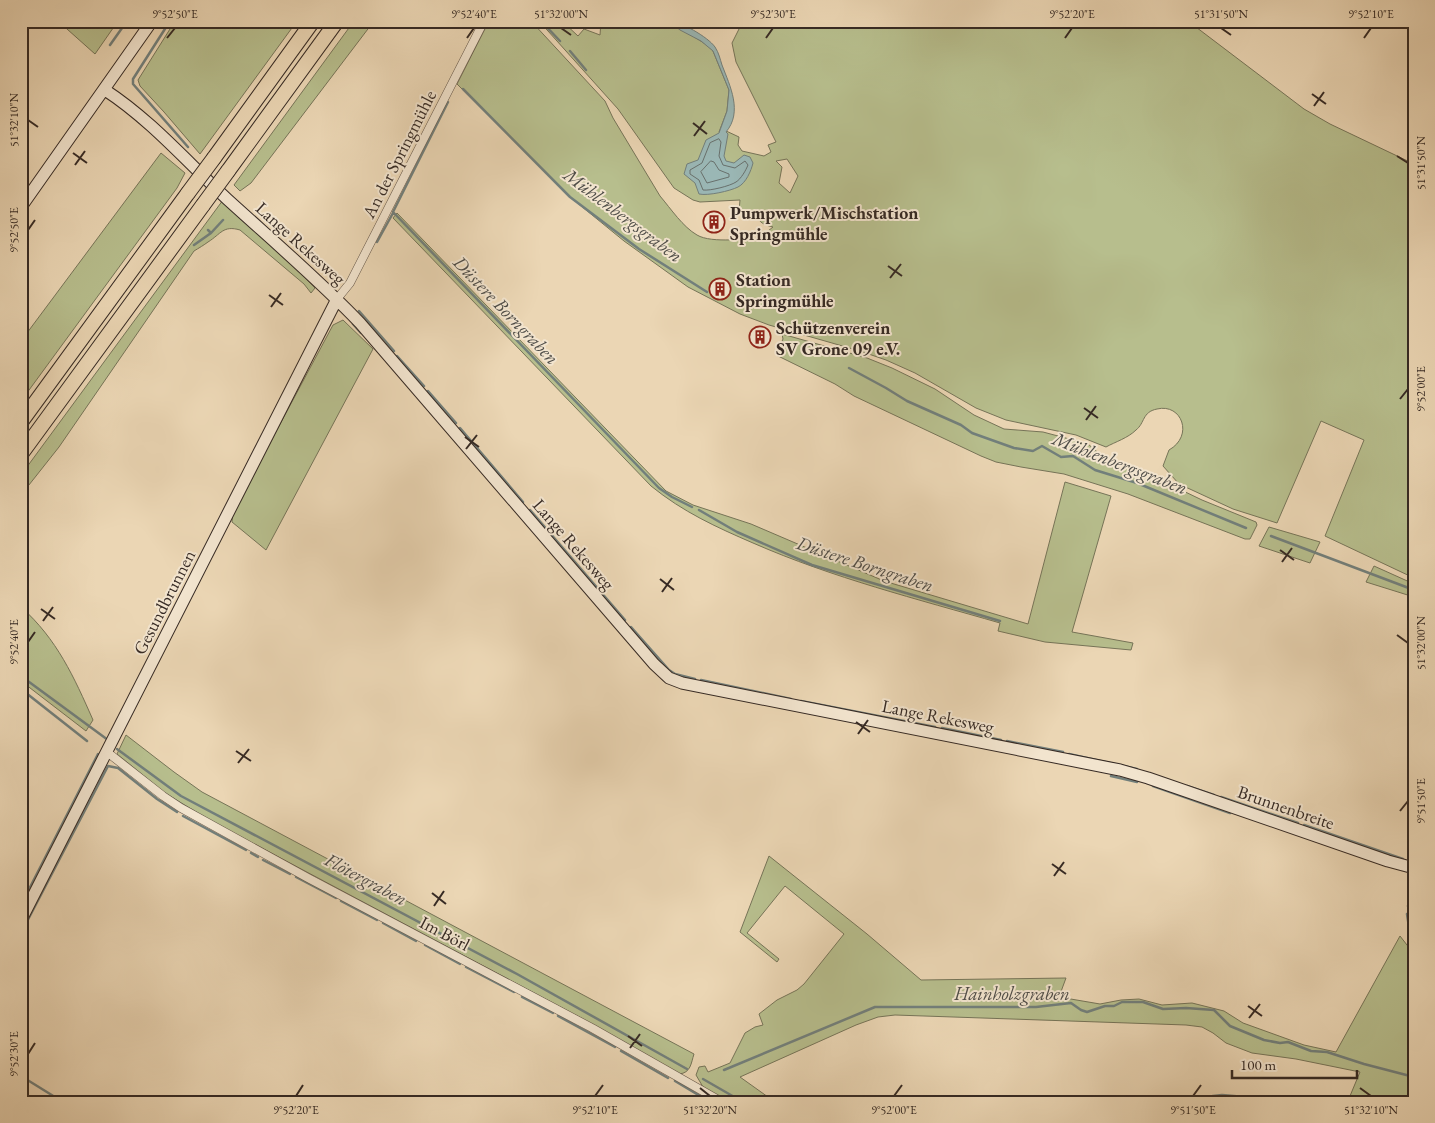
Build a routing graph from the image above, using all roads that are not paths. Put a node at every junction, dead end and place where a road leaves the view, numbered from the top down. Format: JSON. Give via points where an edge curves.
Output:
{"nodes":[{"id":1,"x":152,"y":21,"type":"edge"},
{"id":2,"x":313,"y":21,"type":"edge"},
{"id":3,"x":338,"y":21,"type":"edge"},
{"id":4,"x":484,"y":21,"type":"edge"},
{"id":5,"x":105,"y":90,"type":"junction"},
{"id":6,"x":21,"y":207,"type":"edge"},
{"id":7,"x":337,"y":299,"type":"junction"},
{"id":8,"x":21,"y":422,"type":"edge"},
{"id":9,"x":21,"y":454,"type":"edge"},
{"id":10,"x":107,"y":752,"type":"junction"},
{"id":11,"x":1148,"y":778,"type":"joint"},
{"id":12,"x":1414,"y":868,"type":"edge"},
{"id":13,"x":21,"y":920,"type":"edge"},
{"id":14,"x":722,"y":1102,"type":"edge"}],
"edges":[{"from":1,"to":5,"type":"street"},
{"from":2,"to":8,"type":"highway","bridge":true},
{"from":3,"to":9,"type":"highway","bridge":true},
{"from":4,"to":7,"type":"street","name":"An der Springmühle","via":[[354,274]]},
{"from":5,"to":6,"type":"street"},
{"from":5,"to":7,"type":"street","name":"Lange Rekesweg","via":[[158,131]]},
{"from":7,"to":10,"type":"street","name":"Gesundbrunnen"},
{"from":7,"to":11,"type":"street","name":"Lange Rekesweg","via":[[669,678],[682,684]]},
{"from":10,"to":13,"type":"street","name":"Gesundbrunnen"},
{"from":10,"to":14,"type":"street","name":"Im Börl","via":[[181,808],[592,1028]]},
{"from":11,"to":12,"type":"street","name":"Brunnenbreite"}]}
